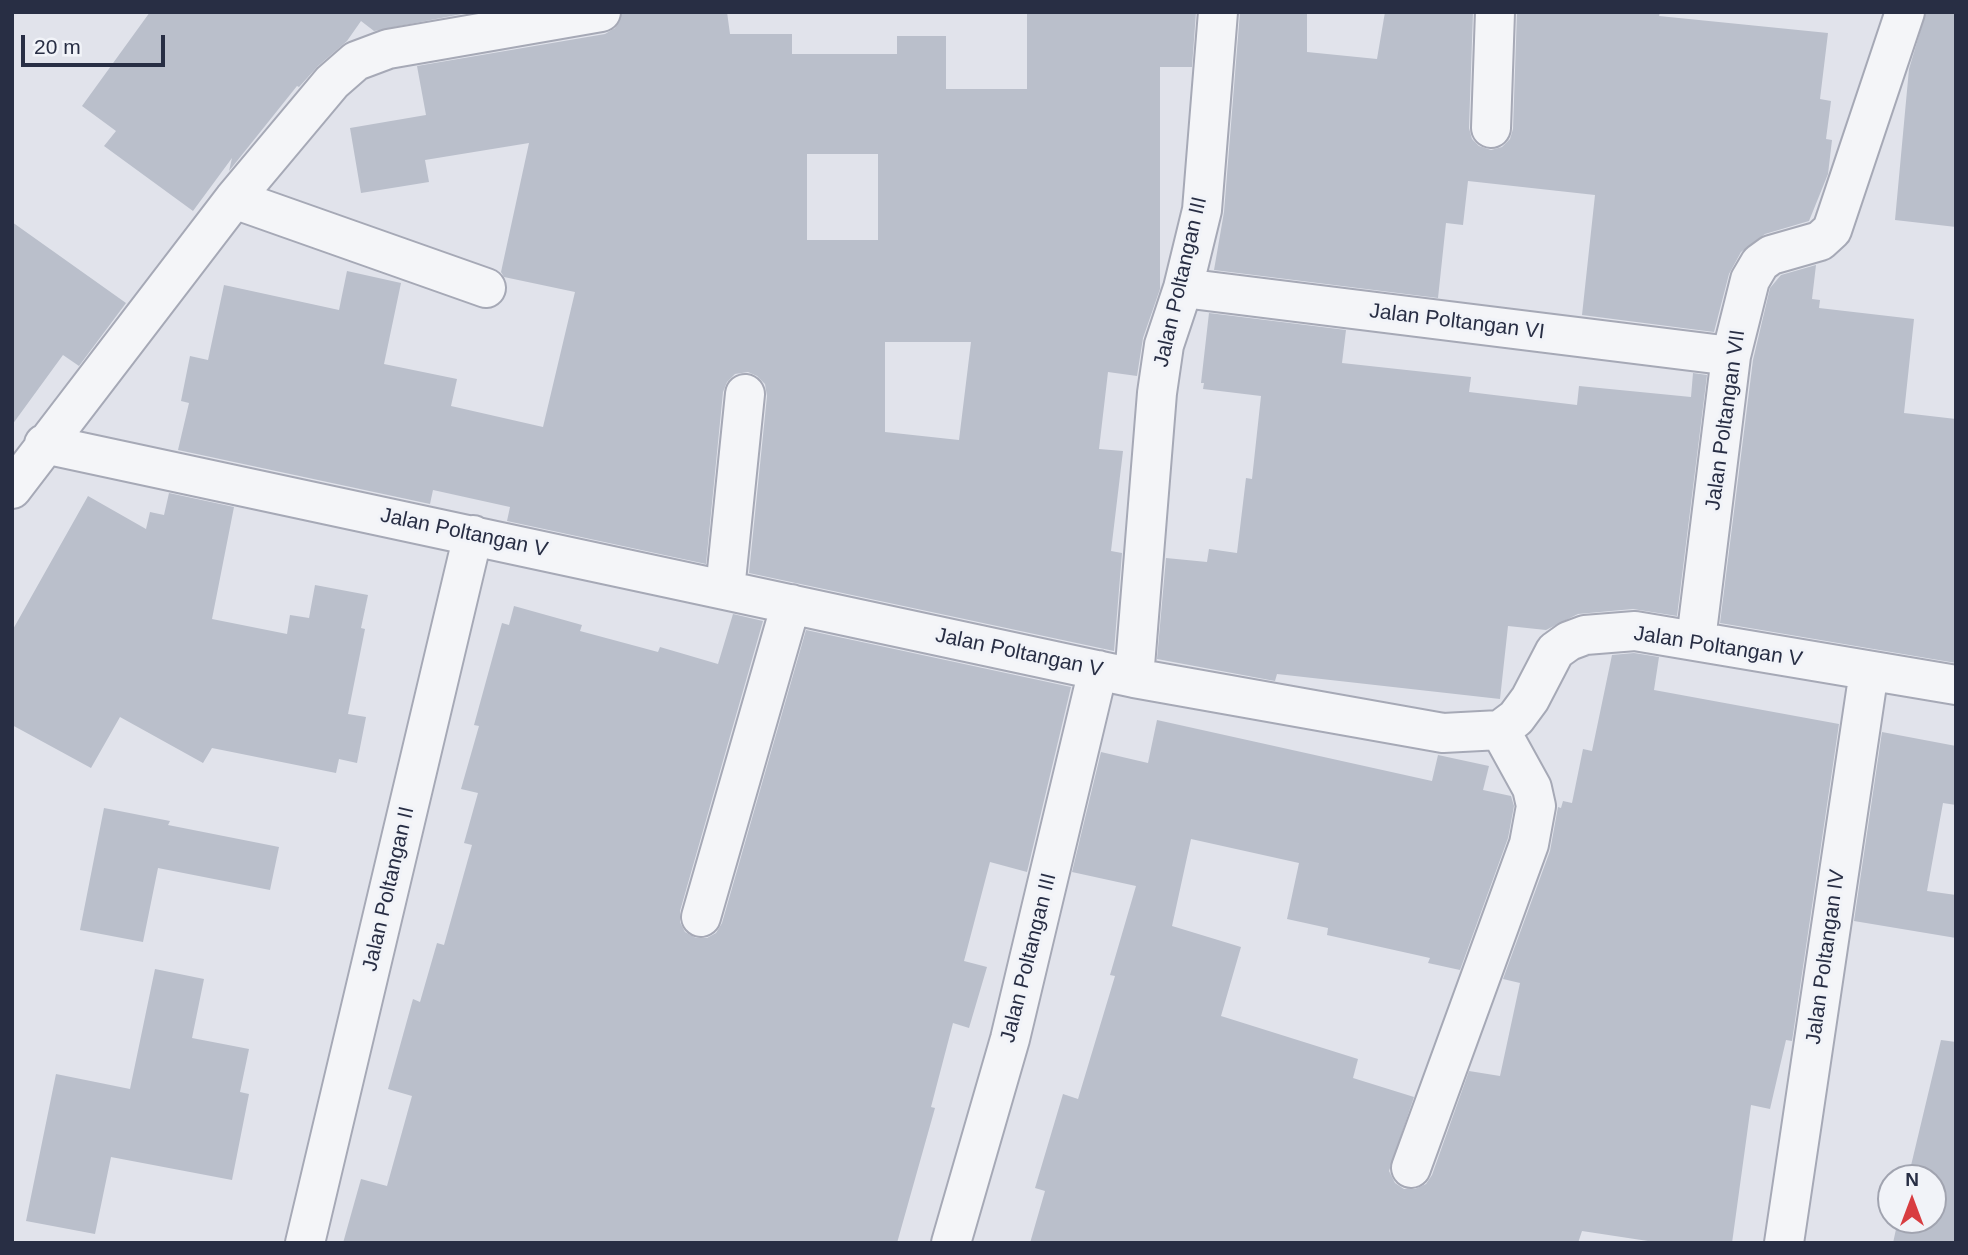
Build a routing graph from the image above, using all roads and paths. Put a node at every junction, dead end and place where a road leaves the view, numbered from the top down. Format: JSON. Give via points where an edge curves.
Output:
{"nodes":[{"id":1,"x":601,"y":12,"type":"edge"},
{"id":2,"x":1218,"y":12,"type":"edge"},
{"id":3,"x":1495,"y":12,"type":"edge"},
{"id":4,"x":1905,"y":12,"type":"edge"},
{"id":5,"x":1491,"y":128,"type":"dead end"},
{"id":6,"x":234,"y":199,"type":"junction"},
{"id":7,"x":486,"y":288,"type":"dead end"},
{"id":8,"x":1183,"y":288,"type":"junction"},
{"id":9,"x":1731,"y":356,"type":"junction"},
{"id":10,"x":745,"y":394,"type":"dead end"},
{"id":11,"x":44,"y":444,"type":"junction"},
{"id":12,"x":12,"y":489,"type":"edge"},
{"id":13,"x":473,"y":535,"type":"junction"},
{"id":14,"x":725,"y":590,"type":"junction"},
{"id":15,"x":792,"y":604,"type":"junction"},
{"id":16,"x":1696,"y":640,"type":"junction"},
{"id":17,"x":1869,"y":671,"type":"junction"},
{"id":18,"x":1116,"y":674,"type":"junction"},
{"id":19,"x":1956,"y":685,"type":"edge"},
{"id":20,"x":1500,"y":730,"type":"junction"},
{"id":21,"x":701,"y":916,"type":"dead end"},
{"id":22,"x":1411,"y":1168,"type":"dead end"},
{"id":23,"x":305,"y":1243,"type":"edge"},
{"id":24,"x":951,"y":1243,"type":"edge"},
{"id":25,"x":1784,"y":1243,"type":"edge"}],
"edges":[{"from":1,"to":6,"type":"street","via":[[388,49],[356,61],[332,82]]},
{"from":2,"to":8,"type":"street","name":"Jalan Poltangan III","via":[[1202,210]]},
{"from":3,"to":5,"type":"street"},
{"from":4,"to":9,"type":"street","name":"Jalan Poltangan VII","via":[[1832,230],[1820,241],[1783,249],[1760,262],[1750,280]]},
{"from":6,"to":7,"type":"street"},
{"from":6,"to":11,"type":"street"},
{"from":8,"to":9,"type":"street","name":"Jalan Poltangan VI"},
{"from":8,"to":18,"type":"street","name":"Jalan Poltangan III","via":[[1164,345]]},
{"from":9,"to":16,"type":"street","name":"Jalan Poltangan VII"},
{"from":10,"to":14,"type":"street"},
{"from":11,"to":12,"type":"street"},
{"from":11,"to":13,"type":"street","name":"Jalan Poltangan V"},
{"from":13,"to":14,"type":"street","name":"Jalan Poltangan V"},
{"from":13,"to":23,"type":"street","name":"Jalan Poltangan II"},
{"from":14,"to":15,"type":"street","name":"Jalan Poltangan V"},
{"from":15,"to":18,"type":"street","name":"Jalan Poltangan V"},
{"from":15,"to":21,"type":"street"},
{"from":16,"to":17,"type":"street","name":"Jalan Poltangan V"},
{"from":16,"to":20,"type":"street","name":"Jalan Poltangan V","via":[[1635,631],[1585,635],[1569,641],[1547,662],[1516,718]]},
{"from":17,"to":19,"type":"street","name":"Jalan Poltangan V"},
{"from":17,"to":25,"type":"street","name":"Jalan Poltangan IV"},
{"from":18,"to":20,"type":"street","name":"Jalan Poltangan V","via":[[1443,733]]},
{"from":18,"to":24,"type":"street","name":"Jalan Poltangan III"},
{"from":20,"to":22,"type":"street","via":[[1532,788],[1536,806],[1529,844]]}]}
